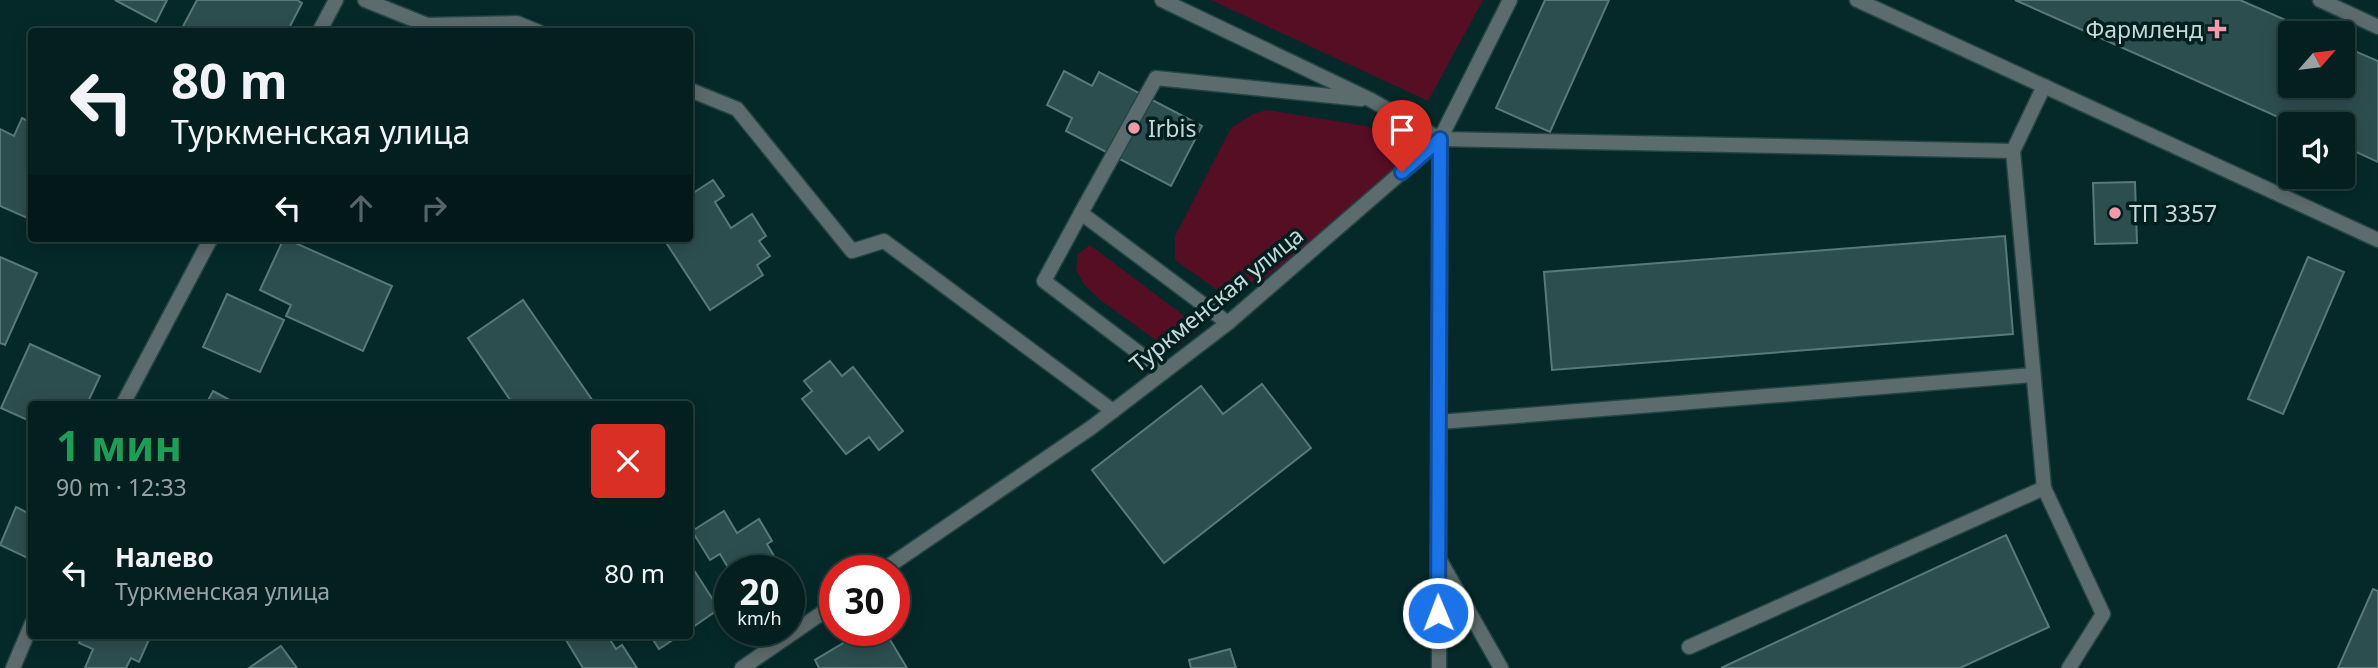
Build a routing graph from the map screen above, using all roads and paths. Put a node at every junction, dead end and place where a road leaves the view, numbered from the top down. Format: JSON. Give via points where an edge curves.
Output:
{"nodes":[{"id":1,"x":336,"y":0,"type":"edge"},
{"id":2,"x":365,"y":0,"type":"edge"},
{"id":3,"x":1162,"y":0,"type":"edge"},
{"id":4,"x":1510,"y":0,"type":"edge"},
{"id":5,"x":1857,"y":0,"type":"edge"},
{"id":6,"x":2320,"y":0,"type":"edge"},
{"id":7,"x":2378,"y":27,"type":"edge"},
{"id":8,"x":321,"y":28,"type":"edge"},
{"id":9,"x":529,"y":28,"type":"edge"},
{"id":10,"x":2044,"y":86,"type":"junction"},
{"id":11,"x":693,"y":91,"type":"edge"},
{"id":12,"x":1371,"y":100,"type":"junction"},
{"id":13,"x":1440,"y":139,"type":"junction"},
{"id":14,"x":2013,"y":151,"type":"junction"},
{"id":15,"x":1081,"y":213,"type":"junction"},
{"id":16,"x":2378,"y":240,"type":"edge"},
{"id":17,"x":209,"y":242,"type":"edge"},
{"id":18,"x":1228,"y":323,"type":"junction"},
{"id":19,"x":1164,"y":372,"type":"junction"},
{"id":20,"x":2033,"y":375,"type":"junction"},
{"id":21,"x":125,"y":401,"type":"edge"},
{"id":22,"x":1112,"y":411,"type":"junction"},
{"id":23,"x":1439,"y":422,"type":"junction"},
{"id":24,"x":2044,"y":488,"type":"junction"},
{"id":25,"x":905,"y":555,"type":"edge"},
{"id":26,"x":1438,"y":557,"type":"junction"},
{"id":27,"x":819,"y":615,"type":"edge"},
{"id":28,"x":28,"y":632,"type":"edge"},
{"id":29,"x":1689,"y":647,"type":"dead end"},
{"id":30,"x":13,"y":668,"type":"edge"},
{"id":31,"x":742,"y":668,"type":"edge"},
{"id":32,"x":1439,"y":668,"type":"edge"},
{"id":33,"x":1501,"y":668,"type":"edge"},
{"id":34,"x":2069,"y":668,"type":"edge"}],
"edges":[{"from":1,"to":8,"type":"street"},
{"from":2,"to":9,"type":"street","via":[[427,24],[517,23]]},
{"from":3,"to":12,"type":"street"},
{"from":4,"to":13,"type":"street","name":"Туркменская улица"},
{"from":5,"to":10,"type":"street"},
{"from":6,"to":7,"type":"street"},
{"from":10,"to":14,"type":"street"},
{"from":10,"to":16,"type":"street"},
{"from":11,"to":22,"type":"street","via":[[737,109],[852,251],[884,241]]},
{"from":12,"to":13,"type":"street"},
{"from":12,"to":15,"type":"street","via":[[1156,78]]},
{"from":13,"to":14,"type":"street"},
{"from":13,"to":18,"type":"street","name":"Туркменская улица"},
{"from":13,"to":23,"type":"street"},
{"from":14,"to":20,"type":"street"},
{"from":15,"to":18,"type":"street"},
{"from":15,"to":19,"type":"street","via":[[1044,281]]},
{"from":17,"to":21,"type":"street"},
{"from":18,"to":19,"type":"street","name":"Туркменская улица"},
{"from":19,"to":22,"type":"street","name":"Туркменская улица"},
{"from":20,"to":23,"type":"street"},
{"from":20,"to":24,"type":"street"},
{"from":22,"to":25,"type":"street","name":"Туркменская улица"},
{"from":23,"to":26,"type":"street"},
{"from":24,"to":29,"type":"street"},
{"from":24,"to":34,"type":"street","via":[[2103,614]]},
{"from":26,"to":32,"type":"street"},
{"from":26,"to":33,"type":"street"},
{"from":27,"to":31,"type":"street"},
{"from":28,"to":30,"type":"street"}]}
